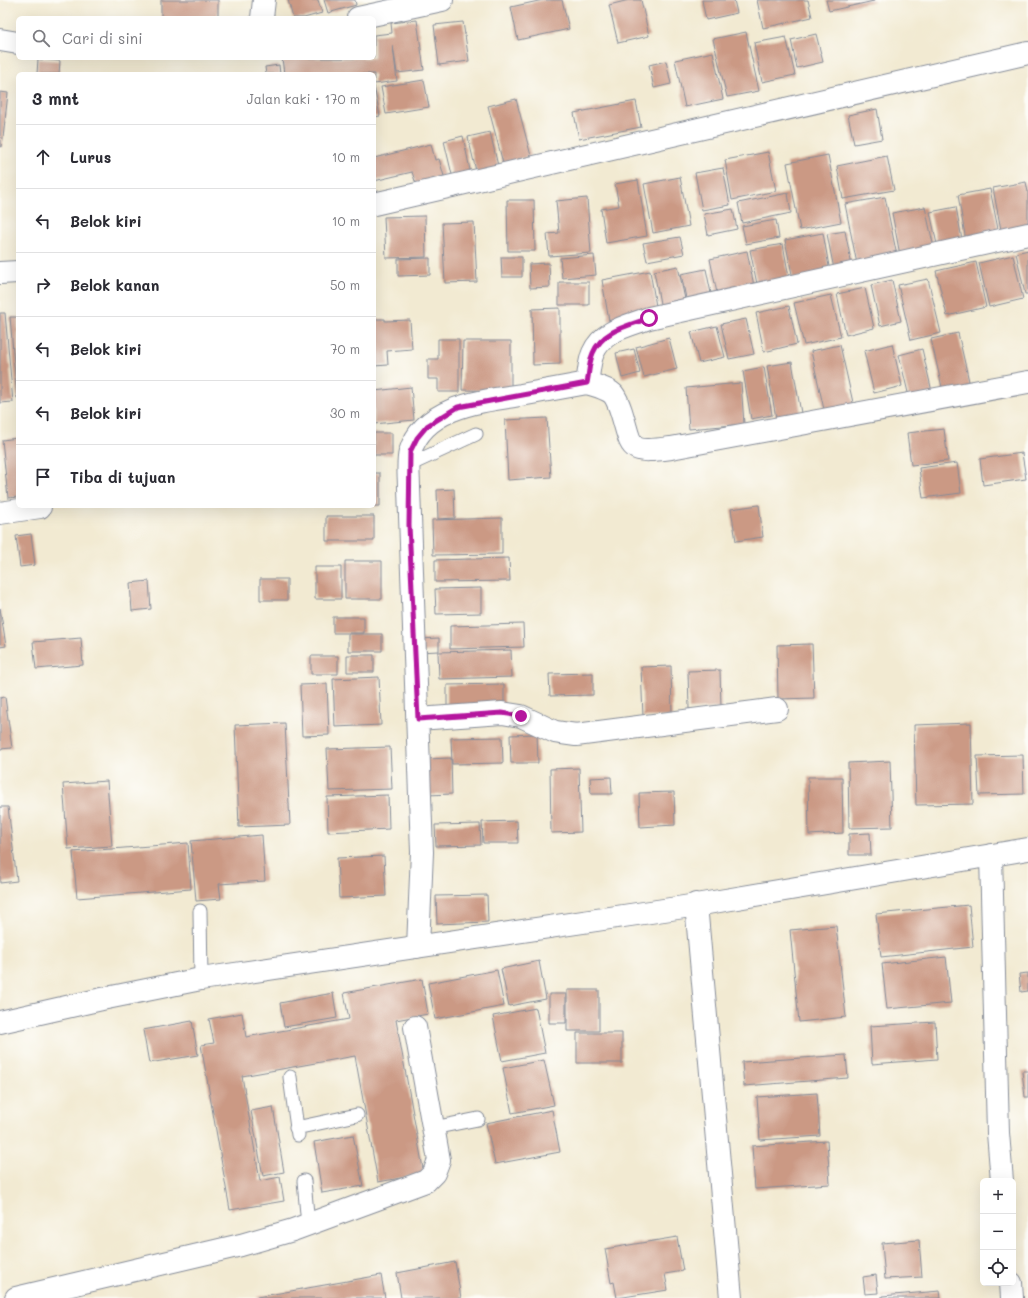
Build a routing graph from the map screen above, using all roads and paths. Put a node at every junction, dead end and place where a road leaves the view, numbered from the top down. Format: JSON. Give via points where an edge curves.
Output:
{"nodes":[{"id":1,"x":264,"y":0,"type":"edge"},
{"id":2,"x":442,"y":0,"type":"edge"},
{"id":3,"x":262,"y":16,"type":"edge"},
{"id":4,"x":367,"y":16,"type":"edge"},
{"id":5,"x":0,"y":40,"type":"edge"},
{"id":6,"x":16,"y":43,"type":"edge"},
{"id":7,"x":1028,"y":53,"type":"edge"},
{"id":8,"x":376,"y":204,"type":"edge"},
{"id":9,"x":1028,"y":234,"type":"edge"},
{"id":10,"x":16,"y":272,"type":"edge"},
{"id":11,"x":0,"y":273,"type":"edge"},
{"id":12,"x":1028,"y":382,"type":"edge"},
{"id":13,"x":587,"y":383,"type":"junction"},
{"id":14,"x":476,"y":434,"type":"dead end"},
{"id":15,"x":409,"y":465,"type":"junction"},
{"id":16,"x":33,"y":508,"type":"edge"},
{"id":17,"x":0,"y":513,"type":"edge"},
{"id":18,"x":776,"y":709,"type":"dead end"},
{"id":19,"x":418,"y":719,"type":"junction"},
{"id":20,"x":1028,"y":849,"type":"edge"},
{"id":21,"x":992,"y":855,"type":"junction"},
{"id":22,"x":696,"y":904,"type":"junction"},
{"id":23,"x":200,"y":911,"type":"dead end"},
{"id":24,"x":418,"y":948,"type":"junction"},
{"id":25,"x":201,"y":979,"type":"junction"},
{"id":26,"x":0,"y":1022,"type":"edge"},
{"id":27,"x":415,"y":1027,"type":"dead end"},
{"id":28,"x":290,"y":1078,"type":"dead end"},
{"id":29,"x":357,"y":1116,"type":"dead end"},
{"id":30,"x":478,"y":1119,"type":"dead end"},
{"id":31,"x":433,"y":1128,"type":"junction"},
{"id":32,"x":1002,"y":1178,"type":"edge"},
{"id":33,"x":304,"y":1181,"type":"dead end"},
{"id":34,"x":308,"y":1225,"type":"junction"},
{"id":35,"x":1011,"y":1286,"type":"edge"},
{"id":36,"x":16,"y":1298,"type":"edge"},
{"id":37,"x":731,"y":1298,"type":"edge"},
{"id":38,"x":1012,"y":1298,"type":"edge"}],
"edges":[{"from":1,"to":3,"type":"street"},
{"from":2,"to":4,"type":"street"},
{"from":5,"to":6,"type":"street"},
{"from":7,"to":8,"type":"street"},
{"from":9,"to":13,"type":"street","via":[[649,318],[616,329],[606,336],[593,354]]},
{"from":10,"to":11,"type":"street"},
{"from":12,"to":13,"type":"street","via":[[645,451],[633,446],[627,437],[617,399],[612,393]]},
{"from":13,"to":15,"type":"street","via":[[458,407],[427,426],[410,452]]},
{"from":14,"to":15,"type":"lane"},
{"from":15,"to":19,"type":"street","via":[[409,525]]},
{"from":16,"to":17,"type":"street"},
{"from":18,"to":19,"type":"street","via":[[576,735],[555,732],[521,716],[502,713]]},
{"from":19,"to":24,"type":"street","via":[[422,852]]},
{"from":20,"to":21,"type":"street"},
{"from":21,"to":22,"type":"street"},
{"from":21,"to":32,"type":"street","via":[[998,1133]]},
{"from":22,"to":24,"type":"street"},
{"from":22,"to":37,"type":"street"},
{"from":23,"to":25,"type":"lane"},
{"from":24,"to":25,"type":"street"},
{"from":25,"to":26,"type":"street"},
{"from":27,"to":31,"type":"street"},
{"from":28,"to":29,"type":"lane","via":[[297,1132]]},
{"from":30,"to":31,"type":"lane"},
{"from":31,"to":34,"type":"street","via":[[439,1160],[434,1174],[426,1181]]},
{"from":33,"to":34,"type":"lane"},
{"from":34,"to":36,"type":"street","via":[[241,1245]]},
{"from":35,"to":38,"type":"street"}]}
